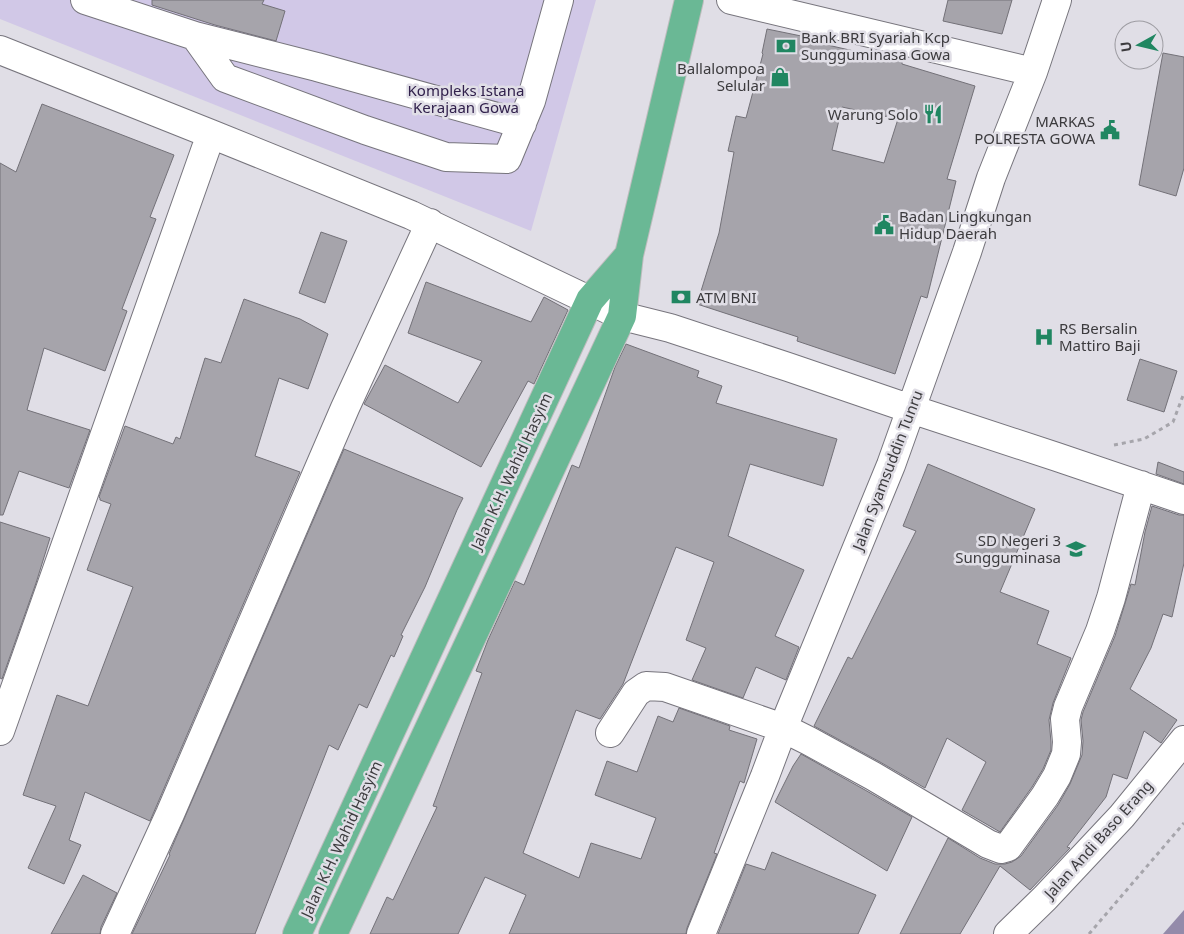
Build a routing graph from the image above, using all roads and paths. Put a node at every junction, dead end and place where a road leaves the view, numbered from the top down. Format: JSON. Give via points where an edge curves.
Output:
{"nodes":[{"id":1,"x":86,"y":0,"type":"edge"},
{"id":2,"x":559,"y":0,"type":"edge"},
{"id":3,"x":689,"y":0,"type":"edge"},
{"id":4,"x":730,"y":0,"type":"edge"},
{"id":5,"x":1057,"y":0,"type":"edge"},
{"id":6,"x":195,"y":36,"type":"junction"},
{"id":7,"x":0,"y":50,"type":"edge"},
{"id":8,"x":1033,"y":72,"type":"junction"},
{"id":9,"x":522,"y":124,"type":"junction"},
{"id":10,"x":211,"y":134,"type":"junction"},
{"id":11,"x":430,"y":223,"type":"junction"},
{"id":12,"x":629,"y":255,"type":"junction"},
{"id":13,"x":590,"y":300,"type":"junction"},
{"id":14,"x":622,"y":316,"type":"junction"},
{"id":15,"x":1184,"y":393,"type":"edge"},
{"id":16,"x":911,"y":410,"type":"junction"},
{"id":17,"x":1105,"y":447,"type":"dead end"},
{"id":18,"x":1141,"y":485,"type":"junction"},
{"id":19,"x":1184,"y":500,"type":"edge"},
{"id":20,"x":783,"y":728,"type":"junction"},
{"id":21,"x":0,"y":730,"type":"edge"},
{"id":22,"x":610,"y":733,"type":"dead end"},
{"id":23,"x":1184,"y":740,"type":"edge"},
{"id":24,"x":1184,"y":823,"type":"edge"},
{"id":25,"x":115,"y":934,"type":"edge"},
{"id":26,"x":297,"y":934,"type":"edge"},
{"id":27,"x":333,"y":934,"type":"edge"},
{"id":28,"x":702,"y":934,"type":"edge"},
{"id":29,"x":1008,"y":934,"type":"edge"},
{"id":30,"x":1089,"y":934,"type":"edge"}],
"edges":[{"from":1,"to":6,"type":"street"},
{"from":2,"to":9,"type":"street"},
{"from":3,"to":12,"type":"highway","name":"Jalan K.H. Wahid Hasyim"},
{"from":4,"to":8,"type":"street"},
{"from":5,"to":8,"type":"street","name":"Jalan Syamsuddin Tunru"},
{"from":6,"to":9,"type":"street","via":[[317,66]]},
{"from":6,"to":9,"type":"street","via":[[225,78],[446,157],[507,159]]},
{"from":7,"to":10,"type":"street"},
{"from":8,"to":16,"type":"street","name":"Jalan Syamsuddin Tunru","via":[[991,178]]},
{"from":10,"to":11,"type":"street"},
{"from":10,"to":21,"type":"street"},
{"from":11,"to":13,"type":"street"},
{"from":11,"to":25,"type":"street","via":[[345,408]]},
{"from":12,"to":13,"type":"highway","name":"Jalan K.H. Wahid Hasyim"},
{"from":12,"to":14,"type":"highway"},
{"from":13,"to":14,"type":"street"},
{"from":13,"to":26,"type":"highway","name":"Jalan K.H. Wahid Hasyim"},
{"from":14,"to":16,"type":"street","via":[[670,328]]},
{"from":14,"to":27,"type":"highway"},
{"from":15,"to":17,"type":"path","via":[[1173,422],[1144,439]]},
{"from":16,"to":18,"type":"street"},
{"from":16,"to":20,"type":"street","name":"Jalan Syamsuddin Tunru"},
{"from":18,"to":19,"type":"street"},
{"from":18,"to":20,"type":"street","via":[[1111,598],[1068,707],[1066,754],[1045,796],[1008,847],[1001,849],[988,844],[873,776]]},
{"from":20,"to":22,"type":"street","via":[[665,686],[646,686],[636,693]]},
{"from":20,"to":28,"type":"street","name":"Jalan Syamsuddin Tunru"},
{"from":23,"to":29,"type":"street","name":"Jalan Andi Baso Erang","via":[[1122,816]]},
{"from":24,"to":30,"type":"path"}]}
